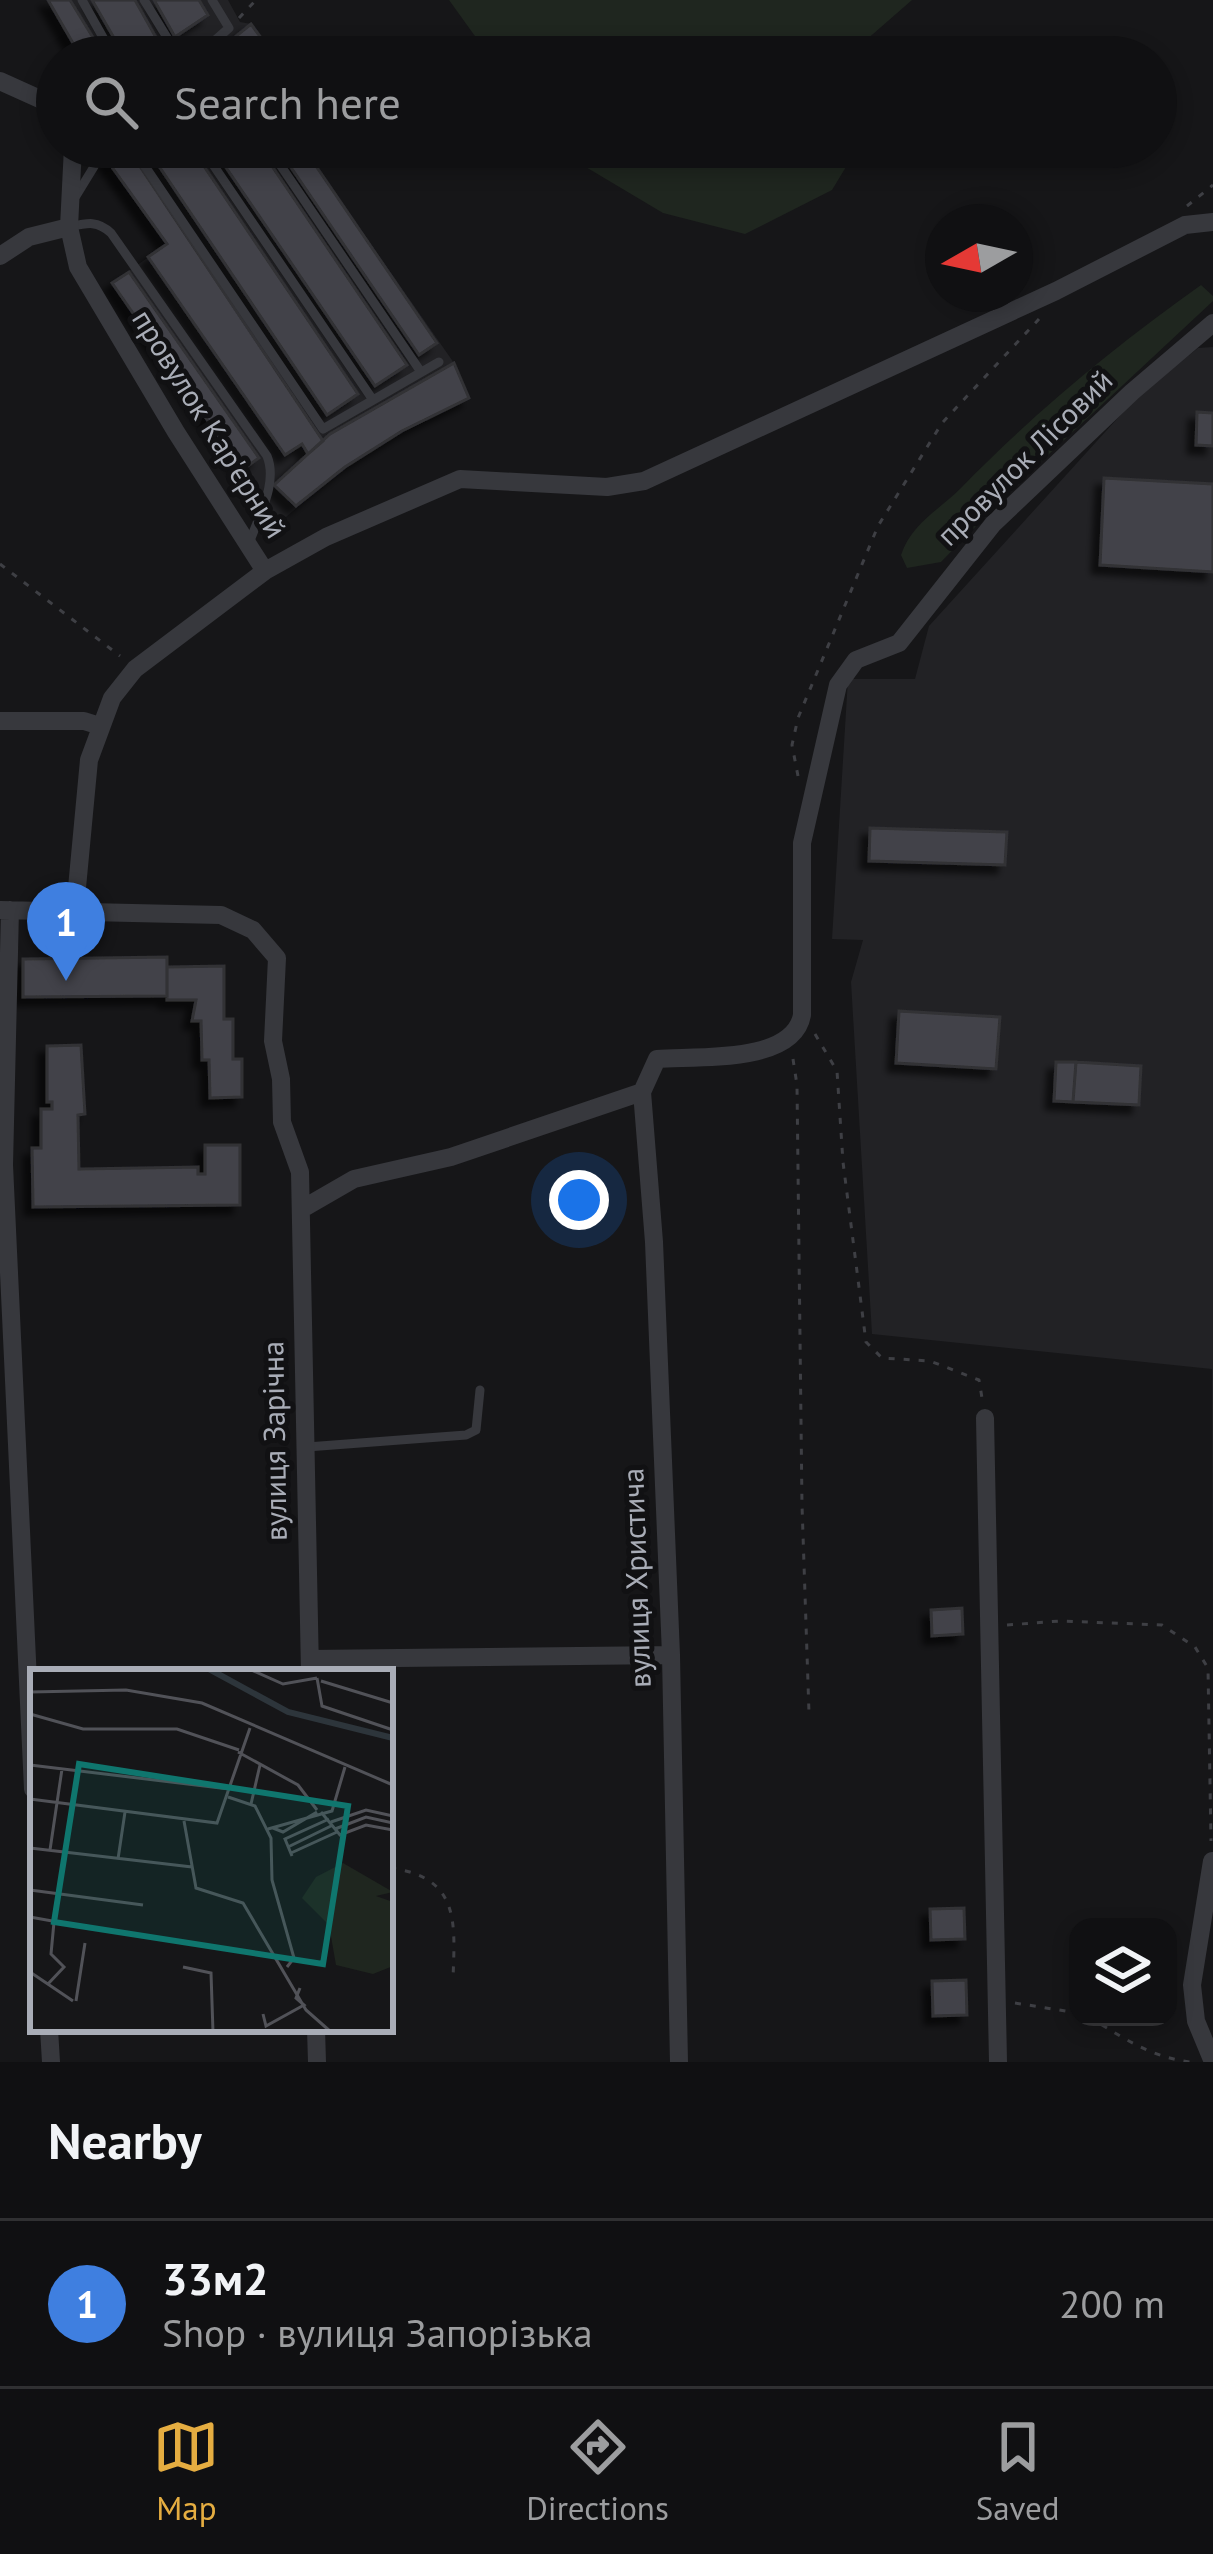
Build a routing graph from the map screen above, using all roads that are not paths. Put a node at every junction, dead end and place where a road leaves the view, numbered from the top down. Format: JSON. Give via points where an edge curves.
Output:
{"nodes":[{"id":1,"x":82,"y":0,"type":"edge"},
{"id":2,"x":144,"y":0,"type":"edge"},
{"id":3,"x":212,"y":0,"type":"edge"},
{"id":4,"x":102,"y":36,"type":"edge"},
{"id":5,"x":166,"y":36,"type":"edge"},
{"id":6,"x":221,"y":36,"type":"edge"},
{"id":7,"x":0,"y":81,"type":"edge"},
{"id":8,"x":36,"y":97,"type":"edge"},
{"id":9,"x":73,"y":168,"type":"edge"},
{"id":10,"x":93,"y":168,"type":"edge"},
{"id":11,"x":145,"y":168,"type":"edge"},
{"id":12,"x":215,"y":168,"type":"edge"},
{"id":13,"x":282,"y":168,"type":"edge"},
{"id":14,"x":70,"y":206,"type":"junction"},
{"id":15,"x":1213,"y":222,"type":"edge"},
{"id":16,"x":69,"y":227,"type":"junction"},
{"id":17,"x":0,"y":256,"type":"edge"},
{"id":18,"x":1213,"y":323,"type":"edge"},
{"id":19,"x":439,"y":362,"type":"dead end"},
{"id":20,"x":421,"y":372,"type":"junction"},
{"id":21,"x":373,"y":400,"type":"junction"},
{"id":22,"x":248,"y":546,"type":"junction"},
{"id":23,"x":265,"y":571,"type":"junction"},
{"id":24,"x":0,"y":721,"type":"edge"},
{"id":25,"x":100,"y":726,"type":"junction"},
{"id":26,"x":75,"y":909,"type":"junction"},
{"id":27,"x":5,"y":910,"type":"edge"},
{"id":28,"x":642,"y":1092,"type":"junction"},
{"id":29,"x":302,"y":1209,"type":"junction"},
{"id":30,"x":480,"y":1390,"type":"dead end"},
{"id":31,"x":985,"y":1418,"type":"road end"},
{"id":32,"x":304,"y":1448,"type":"junction"},
{"id":33,"x":671,"y":1655,"type":"junction"},
{"id":34,"x":310,"y":1665,"type":"edge"},
{"id":35,"x":30,"y":1724,"type":"edge"},
{"id":36,"x":1212,"y":1861,"type":"edge"},
{"id":37,"x":49,"y":2032,"type":"edge"},
{"id":38,"x":51,"y":2062,"type":"edge"},
{"id":39,"x":680,"y":2062,"type":"edge"},
{"id":40,"x":998,"y":2062,"type":"edge"},
{"id":41,"x":1213,"y":2062,"type":"edge"}],
"edges":[{"from":1,"to":4,"type":"lane"},
{"from":2,"to":5,"type":"lane"},
{"from":3,"to":6,"type":"lane","via":[[229,28]]},
{"from":7,"to":8,"type":"street"},
{"from":9,"to":14,"type":"street"},
{"from":10,"to":14,"type":"lane"},
{"from":11,"to":21,"type":"lane","via":[[323,429]]},
{"from":12,"to":21,"type":"lane"},
{"from":13,"to":20,"type":"lane"},
{"from":14,"to":16,"type":"street"},
{"from":15,"to":23,"type":"street","via":[[1185,225],[644,481],[607,487],[460,479]]},
{"from":16,"to":17,"type":"street"},
{"from":16,"to":22,"type":"street","name":"провулок Кар'єрний","via":[[78,267]]},
{"from":16,"to":22,"type":"lane","via":[[91,222],[111,233],[267,456],[270,482]]},
{"from":18,"to":28,"type":"street","name":"провулок Лісовий","via":[[993,524],[898,643],[869,652],[847,671],[802,843],[802,1015],[790,1040],[757,1051],[657,1059]]},
{"from":19,"to":20,"type":"lane"},
{"from":20,"to":21,"type":"lane"},
{"from":22,"to":23,"type":"street","name":"провулок Кар'єрний"},
{"from":23,"to":25,"type":"street","name":"провулок Кар'єрний","via":[[135,669]]},
{"from":24,"to":25,"type":"street"},
{"from":25,"to":26,"type":"street","name":"провулок Кар'єрний","via":[[87,776]]},
{"from":26,"to":27,"type":"street","name":"вулиця Зарічна"},
{"from":26,"to":29,"type":"street","name":"вулиця Зарічна","via":[[221,915],[265,941],[277,958],[273,1041]]},
{"from":27,"to":35,"type":"street","via":[[4,1165]]},
{"from":28,"to":29,"type":"street","via":[[451,1157],[354,1179]]},
{"from":28,"to":33,"type":"street","name":"вулиця Христича"},
{"from":29,"to":32,"type":"street","name":"вулиця Зарічна"},
{"from":30,"to":32,"type":"lane","via":[[476,1430],[466,1436]]},
{"from":31,"to":40,"type":"street"},
{"from":32,"to":34,"type":"street","name":"вулиця Зарічна"},
{"from":33,"to":34,"type":"street"},
{"from":33,"to":39,"type":"street","name":"вулиця Христича"},
{"from":36,"to":41,"type":"street","via":[[1192,1985]]},
{"from":37,"to":38,"type":"street"}]}
